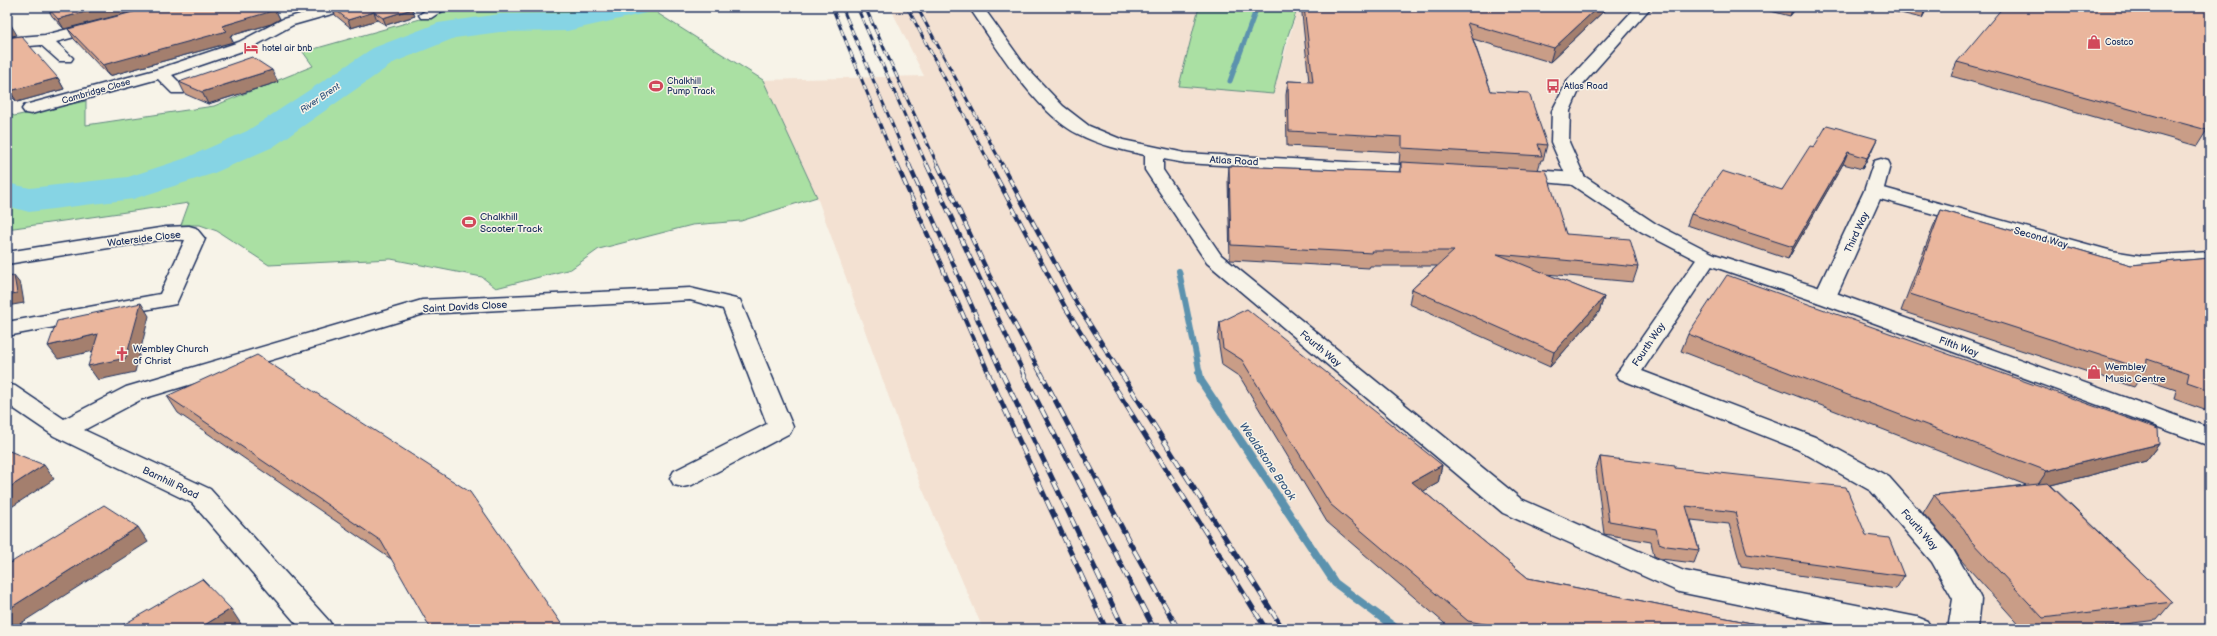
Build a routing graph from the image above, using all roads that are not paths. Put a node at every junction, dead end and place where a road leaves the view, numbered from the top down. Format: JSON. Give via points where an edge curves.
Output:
{"nodes":[{"id":1,"x":341,"y":7,"type":"edge"},
{"id":2,"x":441,"y":7,"type":"edge"},
{"id":3,"x":976,"y":7,"type":"edge"},
{"id":4,"x":1644,"y":7,"type":"edge"},
{"id":5,"x":312,"y":10,"type":"edge"},
{"id":6,"x":426,"y":15,"type":"dead end"},
{"id":7,"x":115,"y":22,"type":"edge"},
{"id":8,"x":45,"y":40,"type":"junction"},
{"id":9,"x":7,"y":43,"type":"edge"},
{"id":10,"x":65,"y":58,"type":"dead end"},
{"id":11,"x":161,"y":73,"type":"junction"},
{"id":12,"x":178,"y":89,"type":"edge"},
{"id":13,"x":31,"y":109,"type":"dead end"},
{"id":14,"x":1154,"y":152,"type":"junction"},
{"id":15,"x":1881,"y":165,"type":"dead end"},
{"id":16,"x":1444,"y":171,"type":"edge"},
{"id":17,"x":1498,"y":174,"type":"edge"},
{"id":18,"x":1576,"y":179,"type":"junction"},
{"id":19,"x":1874,"y":191,"type":"junction"},
{"id":20,"x":7,"y":258,"type":"edge"},
{"id":21,"x":1707,"y":258,"type":"junction"},
{"id":22,"x":2210,"y":258,"type":"edge"},
{"id":23,"x":1826,"y":297,"type":"junction"},
{"id":24,"x":7,"y":329,"type":"edge"},
{"id":25,"x":7,"y":392,"type":"edge"},
{"id":26,"x":63,"y":430,"type":"junction"},
{"id":27,"x":2210,"y":437,"type":"edge"},
{"id":28,"x":683,"y":478,"type":"dead end"},
{"id":29,"x":319,"y":629,"type":"edge"},
{"id":30,"x":1917,"y":629,"type":"edge"},
{"id":31,"x":1963,"y":629,"type":"edge"}],
"edges":[{"from":1,"to":5,"type":"street","name":"Cambridge Close"},
{"from":2,"to":6,"type":"street"},
{"from":3,"to":14,"type":"street","name":"Atlas Road","via":[[1020,70],[1057,110],[1083,130],[1118,144]]},
{"from":4,"to":18,"type":"street","via":[[1574,84],[1561,111],[1560,142]]},
{"from":5,"to":11,"type":"street","name":"Cambridge Close","via":[[245,44]]},
{"from":7,"to":8,"type":"street"},
{"from":8,"to":9,"type":"street"},
{"from":8,"to":10,"type":"street"},
{"from":11,"to":12,"type":"street"},
{"from":11,"to":13,"type":"street","name":"Cambridge Close"},
{"from":14,"to":16,"type":"street","name":"Atlas Road","via":[[1185,158]]},
{"from":14,"to":30,"type":"street","name":"Fourth Way","via":[[1154,170],[1214,259],[1512,506],[1679,581]]},
{"from":15,"to":19,"type":"street","name":"Third Way"},
{"from":17,"to":18,"type":"street"},
{"from":18,"to":21,"type":"street","via":[[1649,228]]},
{"from":19,"to":22,"type":"street","name":"Second Way","via":[[2110,257],[2143,262]]},
{"from":19,"to":23,"type":"street","name":"Third Way"},
{"from":20,"to":24,"type":"street","name":"Waterside Close","via":[[166,233],[189,232],[195,239],[168,299]]},
{"from":21,"to":23,"type":"street","name":"Fifth Way"},
{"from":21,"to":31,"type":"street","name":"Fourth Way","via":[[1628,374],[1806,444],[1880,484],[1942,555],[1967,599]]},
{"from":23,"to":27,"type":"street","name":"Fifth Way"},
{"from":25,"to":26,"type":"street","name":"Barnhill Road"},
{"from":26,"to":28,"type":"street","name":"Saint Davids Close","via":[[134,393],[422,307],[690,294],[732,306],[781,427]]},
{"from":26,"to":29,"type":"street","name":"Barnhill Road","via":[[201,496]]}]}
